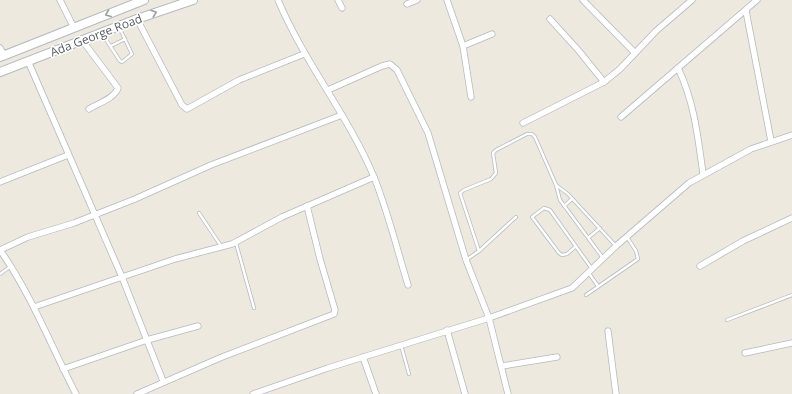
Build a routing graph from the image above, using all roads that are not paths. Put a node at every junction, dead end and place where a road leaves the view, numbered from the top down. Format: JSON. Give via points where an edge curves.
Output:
{"nodes":[{"id":1,"x":60,"y":0,"type":"edge"},
{"id":2,"x":144,"y":0,"type":"edge"},
{"id":3,"x":193,"y":0,"type":"edge"},
{"id":4,"x":278,"y":0,"type":"edge"},
{"id":5,"x":338,"y":0,"type":"edge"},
{"id":6,"x":417,"y":0,"type":"edge"},
{"id":7,"x":447,"y":0,"type":"edge"},
{"id":8,"x":583,"y":0,"type":"edge"},
{"id":9,"x":692,"y":0,"type":"edge"},
{"id":10,"x":757,"y":0,"type":"edge"},
{"id":11,"x":408,"y":4,"type":"dead end"},
{"id":12,"x":342,"y":8,"type":"dead end"},
{"id":13,"x":746,"y":11,"type":"junction"},
{"id":14,"x":137,"y":19,"type":"junction"},
{"id":15,"x":550,"y":20,"type":"dead end"},
{"id":16,"x":119,"y":26,"type":"junction"},
{"id":17,"x":74,"y":28,"type":"junction"},
{"id":18,"x":102,"y":32,"type":"junction"},
{"id":19,"x":492,"y":34,"type":"dead end"},
{"id":20,"x":125,"y":39,"type":"junction"},
{"id":21,"x":82,"y":40,"type":"junction"},
{"id":22,"x":111,"y":46,"type":"junction"},
{"id":23,"x":463,"y":46,"type":"junction"},
{"id":24,"x":1,"y":53,"type":"edge"},
{"id":25,"x":635,"y":53,"type":"junction"},
{"id":26,"x":304,"y":54,"type":"junction"},
{"id":27,"x":28,"y":61,"type":"junction"},
{"id":28,"x":678,"y":68,"type":"junction"},
{"id":29,"x":0,"y":72,"type":"edge"},
{"id":30,"x":604,"y":82,"type":"junction"},
{"id":31,"x":328,"y":90,"type":"junction"},
{"id":32,"x":471,"y":97,"type":"dead end"},
{"id":33,"x":89,"y":109,"type":"dead end"},
{"id":34,"x":342,"y":115,"type":"junction"},
{"id":35,"x":621,"y":117,"type":"dead end"},
{"id":36,"x":523,"y":123,"type":"dead end"},
{"id":37,"x":792,"y":135,"type":"edge"},
{"id":38,"x":771,"y":141,"type":"junction"},
{"id":39,"x":68,"y":155,"type":"junction"},
{"id":40,"x":703,"y":174,"type":"junction"},
{"id":41,"x":374,"y":177,"type":"junction"},
{"id":42,"x":0,"y":182,"type":"edge"},
{"id":43,"x":556,"y":185,"type":"junction"},
{"id":44,"x":572,"y":199,"type":"junction"},
{"id":45,"x":307,"y":206,"type":"junction"},
{"id":46,"x":564,"y":206,"type":"junction"},
{"id":47,"x":199,"y":212,"type":"dead end"},
{"id":48,"x":95,"y":215,"type":"junction"},
{"id":49,"x":516,"y":217,"type":"dead end"},
{"id":50,"x":792,"y":218,"type":"edge"},
{"id":51,"x":600,"y":228,"type":"junction"},
{"id":52,"x":627,"y":236,"type":"junction"},
{"id":53,"x":588,"y":238,"type":"junction"},
{"id":54,"x":236,"y":242,"type":"junction"},
{"id":55,"x":576,"y":246,"type":"junction"},
{"id":56,"x":616,"y":246,"type":"junction"},
{"id":57,"x":223,"y":248,"type":"junction"},
{"id":58,"x":0,"y":250,"type":"edge"},
{"id":59,"x":479,"y":251,"type":"junction"},
{"id":60,"x":603,"y":258,"type":"junction"},
{"id":61,"x":466,"y":260,"type":"junction"},
{"id":62,"x":11,"y":266,"type":"junction"},
{"id":63,"x":700,"y":266,"type":"dead end"},
{"id":64,"x":590,"y":270,"type":"junction"},
{"id":65,"x":0,"y":274,"type":"edge"},
{"id":66,"x":122,"y":277,"type":"junction"},
{"id":67,"x":408,"y":285,"type":"dead end"},
{"id":68,"x":598,"y":286,"type":"junction"},
{"id":69,"x":586,"y":295,"type":"dead end"},
{"id":70,"x":792,"y":295,"type":"edge"},
{"id":71,"x":34,"y":307,"type":"junction"},
{"id":72,"x":254,"y":308,"type":"dead end"},
{"id":73,"x":489,"y":318,"type":"junction"},
{"id":74,"x":727,"y":320,"type":"dead end"},
{"id":75,"x":198,"y":326,"type":"dead end"},
{"id":76,"x":448,"y":330,"type":"junction"},
{"id":77,"x":608,"y":331,"type":"dead end"},
{"id":78,"x":147,"y":340,"type":"junction"},
{"id":79,"x":792,"y":343,"type":"edge"},
{"id":80,"x":400,"y":345,"type":"junction"},
{"id":81,"x":744,"y":353,"type":"dead end"},
{"id":82,"x":363,"y":357,"type":"junction"},
{"id":83,"x":557,"y":357,"type":"dead end"},
{"id":84,"x":502,"y":366,"type":"junction"},
{"id":85,"x":63,"y":369,"type":"junction"},
{"id":86,"x":409,"y":374,"type":"dead end"},
{"id":87,"x":163,"y":381,"type":"junction"},
{"id":88,"x":76,"y":394,"type":"edge"},
{"id":89,"x":137,"y":394,"type":"edge"},
{"id":90,"x":253,"y":394,"type":"edge"},
{"id":91,"x":376,"y":394,"type":"edge"},
{"id":92,"x":466,"y":394,"type":"edge"},
{"id":93,"x":508,"y":394,"type":"edge"},
{"id":94,"x":616,"y":394,"type":"edge"}],
"edges":[{"from":1,"to":17,"type":"street"},
{"from":2,"to":17,"type":"main road","name":"Ada George Road","one_way":true},
{"from":14,"to":3,"type":"main road","name":"Ada George Road","one_way":true},
{"from":4,"to":26,"type":"street"},
{"from":5,"to":12,"type":"street"},
{"from":6,"to":11,"type":"street"},
{"from":7,"to":23,"type":"street"},
{"from":8,"to":25,"type":"street"},
{"from":9,"to":25,"type":"street"},
{"from":10,"to":13,"type":"street"},
{"from":13,"to":28,"type":"street"},
{"from":13,"to":38,"type":"street"},
{"from":14,"to":16,"type":"main road","name":"Ada George Road"},
{"from":14,"to":26,"type":"street","via":[[184,108],[187,109],[239,80]]},
{"from":15,"to":30,"type":"street"},
{"from":16,"to":18,"type":"main road","name":"Ada George Road"},
{"from":16,"to":20,"type":"lane"},
{"from":17,"to":24,"type":"main road","name":"Ada George Road"},
{"from":18,"to":21,"type":"main road","name":"Ada George Road"},
{"from":18,"to":22,"type":"lane"},
{"from":19,"to":23,"type":"street"},
{"from":20,"to":22,"type":"lane"},
{"from":20,"to":22,"type":"lane","via":[[132,54],[122,62]]},
{"from":21,"to":27,"type":"main road","name":"Ada George Road"},
{"from":21,"to":33,"type":"street","via":[[118,88],[117,92]]},
{"from":23,"to":32,"type":"street"},
{"from":25,"to":30,"type":"street"},
{"from":26,"to":31,"type":"street"},
{"from":27,"to":29,"type":"main road","name":"Ada George Road"},
{"from":27,"to":39,"type":"street"},
{"from":28,"to":35,"type":"street"},
{"from":28,"to":40,"type":"street","via":[[692,106]]},
{"from":30,"to":36,"type":"street"},
{"from":31,"to":34,"type":"street"},
{"from":31,"to":61,"type":"street","via":[[382,66],[390,64],[397,70],[428,133]]},
{"from":34,"to":41,"type":"street"},
{"from":34,"to":48,"type":"street","via":[[211,165]]},
{"from":37,"to":38,"type":"street"},
{"from":38,"to":40,"type":"street"},
{"from":39,"to":42,"type":"street"},
{"from":39,"to":48,"type":"street"},
{"from":40,"to":52,"type":"street"},
{"from":41,"to":45,"type":"street"},
{"from":41,"to":67,"type":"street"},
{"from":43,"to":44,"type":"lane"},
{"from":43,"to":46,"type":"lane"},
{"from":43,"to":59,"type":"lane","via":[[532,134],[527,134],[496,150],[493,153],[496,173],[491,179],[460,193]]},
{"from":44,"to":46,"type":"lane"},
{"from":44,"to":51,"type":"lane"},
{"from":45,"to":54,"type":"street"},
{"from":45,"to":87,"type":"street","via":[[336,310],[334,314]]},
{"from":46,"to":53,"type":"lane"},
{"from":47,"to":57,"type":"lane"},
{"from":48,"to":58,"type":"street","via":[[28,237]]},
{"from":48,"to":66,"type":"street"},
{"from":49,"to":59,"type":"lane"},
{"from":50,"to":63,"type":"street","via":[[743,241]]},
{"from":51,"to":53,"type":"lane"},
{"from":51,"to":56,"type":"lane"},
{"from":52,"to":56,"type":"street"},
{"from":52,"to":68,"type":"lane","via":[[638,259]]},
{"from":53,"to":60,"type":"lane"},
{"from":54,"to":57,"type":"street"},
{"from":54,"to":72,"type":"lane"},
{"from":55,"to":55,"type":"lane","via":[[562,255],[532,217],[547,208]]},
{"from":55,"to":64,"type":"lane"},
{"from":56,"to":60,"type":"street"},
{"from":57,"to":66,"type":"street"},
{"from":58,"to":62,"type":"street"},
{"from":59,"to":61,"type":"lane"},
{"from":60,"to":64,"type":"street"},
{"from":61,"to":73,"type":"street"},
{"from":62,"to":65,"type":"lane"},
{"from":62,"to":71,"type":"street"},
{"from":64,"to":68,"type":"lane"},
{"from":64,"to":73,"type":"street","via":[[567,290]]},
{"from":66,"to":71,"type":"street"},
{"from":66,"to":78,"type":"street"},
{"from":68,"to":69,"type":"lane"},
{"from":70,"to":74,"type":"lane"},
{"from":71,"to":85,"type":"street"},
{"from":73,"to":76,"type":"street"},
{"from":73,"to":84,"type":"street"},
{"from":75,"to":78,"type":"street"},
{"from":76,"to":80,"type":"street"},
{"from":76,"to":92,"type":"street"},
{"from":77,"to":94,"type":"street"},
{"from":78,"to":85,"type":"street"},
{"from":78,"to":87,"type":"street"},
{"from":79,"to":81,"type":"street"},
{"from":80,"to":82,"type":"street"},
{"from":80,"to":86,"type":"lane"},
{"from":82,"to":90,"type":"street"},
{"from":82,"to":91,"type":"street"},
{"from":83,"to":84,"type":"street"},
{"from":84,"to":93,"type":"street"},
{"from":85,"to":88,"type":"street"},
{"from":87,"to":89,"type":"street"}]}
